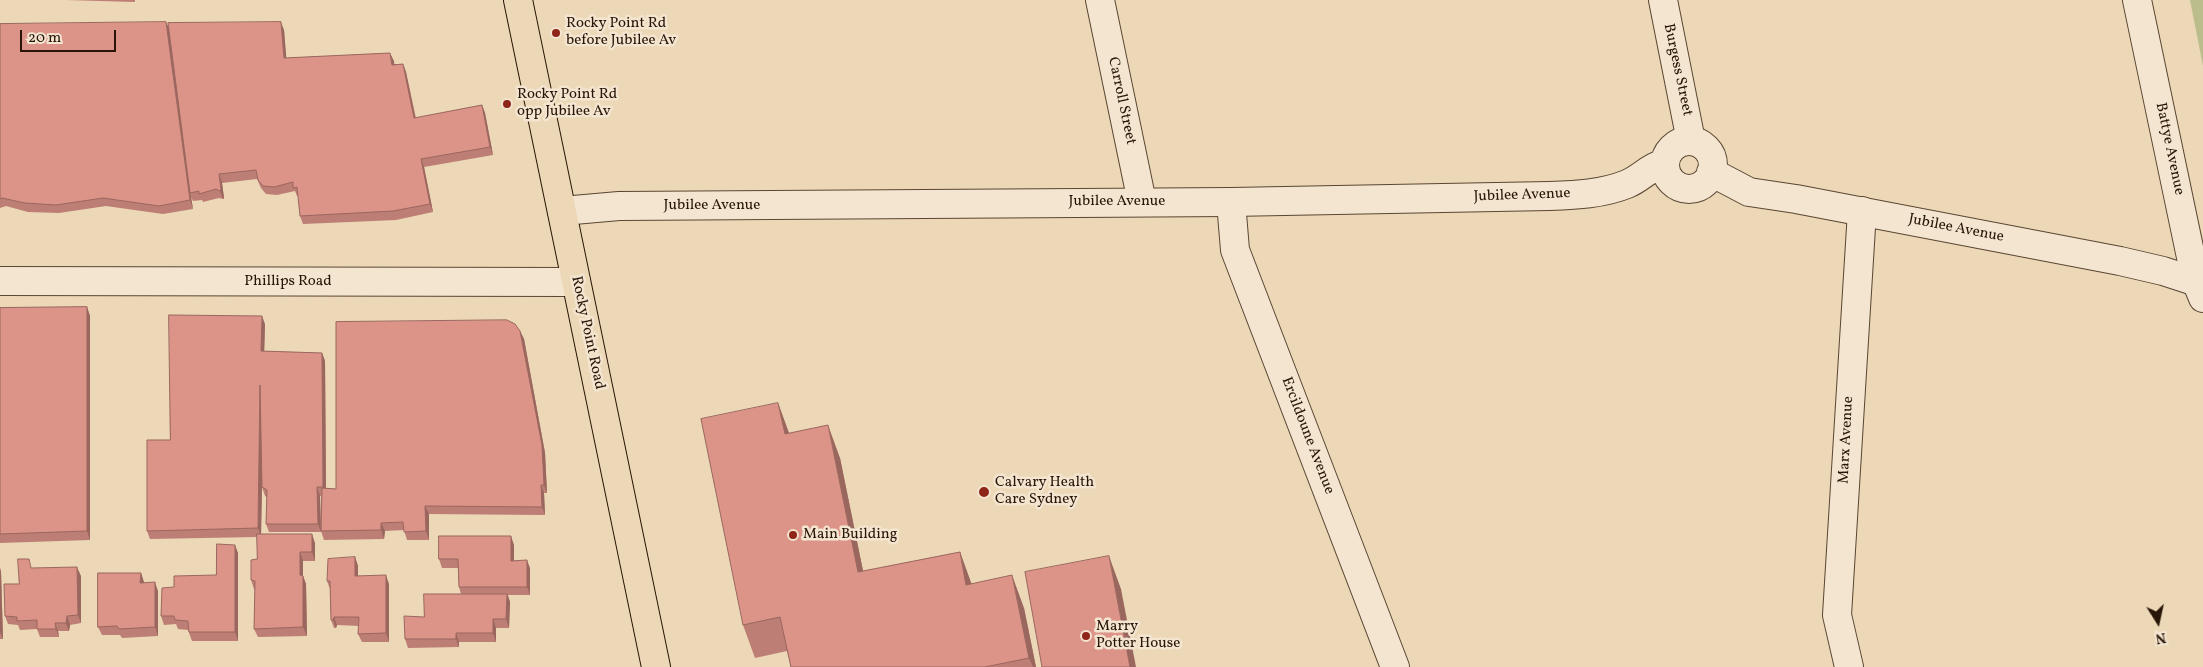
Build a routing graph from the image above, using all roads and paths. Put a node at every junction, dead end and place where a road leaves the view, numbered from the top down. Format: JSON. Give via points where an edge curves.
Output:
{"nodes":[{"id":1,"x":518,"y":0,"type":"edge"},
{"id":2,"x":1100,"y":0,"type":"edge"},
{"id":3,"x":1663,"y":0,"type":"edge"},
{"id":4,"x":2138,"y":0,"type":"edge"},
{"id":5,"x":1691,"y":141,"type":"junction"},
{"id":6,"x":1665,"y":163,"type":"junction"},
{"id":7,"x":1711,"y":172,"type":"junction"},
{"id":8,"x":1142,"y":202,"type":"junction"},
{"id":9,"x":1230,"y":202,"type":"junction"},
{"id":10,"x":562,"y":211,"type":"junction"},
{"id":11,"x":1862,"y":211,"type":"junction"},
{"id":12,"x":0,"y":281,"type":"edge"},
{"id":13,"x":576,"y":282,"type":"junction"},
{"id":14,"x":2201,"y":288,"type":"edge"},
{"id":15,"x":656,"y":667,"type":"edge"},
{"id":16,"x":1395,"y":667,"type":"edge"},
{"id":17,"x":1849,"y":667,"type":"edge"}],
"edges":[{"from":1,"to":10,"type":"main road","name":"Rocky Point Road"},
{"from":2,"to":8,"type":"street","name":"Carroll Street"},
{"from":3,"to":5,"type":"street","name":"Burgess Street"},
{"from":4,"to":14,"type":"street","name":"Battye Avenue"},
{"from":5,"to":6,"type":"street","via":[[1673,146]]},
{"from":5,"to":7,"type":"street","via":[[1709,152],[1713,164]]},
{"from":6,"to":7,"type":"street","via":[[1671,181],[1684,188],[1703,184]]},
{"from":6,"to":9,"type":"street","name":"Jubilee Avenue","via":[[1650,168],[1629,184],[1575,195]]},
{"from":7,"to":11,"type":"street","name":"Jubilee Avenue","via":[[1754,193]]},
{"from":8,"to":9,"type":"street","name":"Jubilee Avenue"},
{"from":8,"to":10,"type":"street","name":"Jubilee Avenue","via":[[627,206]]},
{"from":9,"to":16,"type":"street","name":"Ercildoune Avenue","via":[[1235,250]]},
{"from":10,"to":13,"type":"main road","name":"Rocky Point Road"},
{"from":11,"to":14,"type":"street","name":"Jubilee Avenue","via":[[2120,260]]},
{"from":11,"to":17,"type":"street","name":"Marx Avenue","via":[[1837,615]]},
{"from":12,"to":13,"type":"street","name":"Phillips Road"},
{"from":13,"to":15,"type":"main road","name":"Rocky Point Road"}]}
